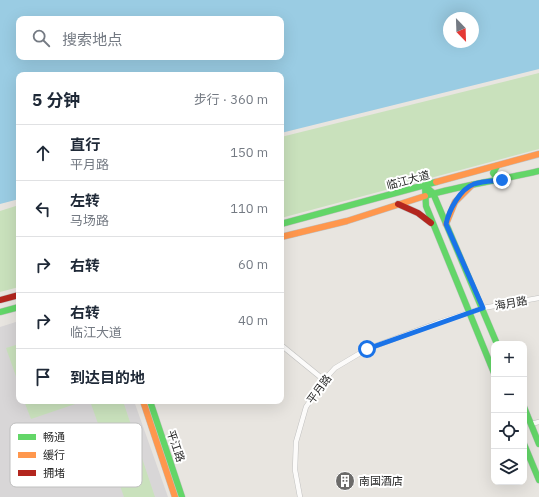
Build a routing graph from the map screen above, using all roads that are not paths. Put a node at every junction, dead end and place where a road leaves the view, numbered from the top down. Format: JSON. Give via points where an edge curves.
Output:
{"nodes":[{"id":1,"x":539,"y":154,"type":"edge"},
{"id":2,"x":499,"y":165,"type":"junction"},
{"id":3,"x":539,"y":171,"type":"edge"},
{"id":4,"x":502,"y":180,"type":"junction"},
{"id":5,"x":473,"y":184,"type":"junction"},
{"id":6,"x":425,"y":186,"type":"junction"},
{"id":7,"x":433,"y":193,"type":"junction"},
{"id":8,"x":424,"y":197,"type":"junction"},
{"id":9,"x":398,"y":204,"type":"junction"},
{"id":10,"x":341,"y":208,"type":"junction"},
{"id":11,"x":347,"y":221,"type":"junction"},
{"id":12,"x":284,"y":223,"type":"edge"},
{"id":13,"x":446,"y":224,"type":"junction"},
{"id":14,"x":434,"y":227,"type":"junction"},
{"id":15,"x":284,"y":236,"type":"edge"},
{"id":16,"x":16,"y":296,"type":"edge"},
{"id":17,"x":539,"y":298,"type":"edge"},
{"id":18,"x":0,"y":300,"type":"edge"},
{"id":19,"x":16,"y":308,"type":"edge"},
{"id":20,"x":483,"y":308,"type":"junction"},
{"id":21,"x":0,"y":312,"type":"edge"},
{"id":22,"x":470,"y":312,"type":"junction"},
{"id":23,"x":496,"y":341,"type":"edge"},
{"id":24,"x":284,"y":347,"type":"edge"},
{"id":25,"x":491,"y":365,"type":"edge"},
{"id":26,"x":324,"y":380,"type":"junction"},
{"id":27,"x":144,"y":404,"type":"edge"},
{"id":28,"x":151,"y":404,"type":"edge"},
{"id":29,"x":526,"y":413,"type":"edge"},
{"id":30,"x":539,"y":422,"type":"edge"},
{"id":31,"x":531,"y":424,"type":"junction"},
{"id":32,"x":539,"y":444,"type":"edge"},
{"id":33,"x":526,"y":449,"type":"edge"},
{"id":34,"x":539,"y":480,"type":"edge"},
{"id":35,"x":175,"y":497,"type":"edge"},
{"id":36,"x":182,"y":497,"type":"edge"},
{"id":37,"x":300,"y":497,"type":"edge"}],
"edges":[{"from":1,"to":2,"type":"main road","name":"临江大道"},
{"from":2,"to":4,"type":"main road","via":[[493,173]]},
{"from":2,"to":6,"type":"main road","name":"临江大道"},
{"from":3,"to":4,"type":"main road","name":"临江大道"},
{"from":4,"to":5,"type":"main road","name":"临江大道"},
{"from":5,"to":7,"type":"main road","name":"临江大道"},
{"from":5,"to":13,"type":"main road","via":[[451,207]]},
{"from":6,"to":7,"type":"main road"},
{"from":6,"to":8,"type":"main road"},
{"from":6,"to":10,"type":"main road","name":"临江大道"},
{"from":7,"to":8,"type":"main road","name":"临江大道"},
{"from":7,"to":13,"type":"main road"},
{"from":8,"to":9,"type":"main road","name":"临江大道"},
{"from":8,"to":14,"type":"main road"},
{"from":9,"to":11,"type":"main road","name":"临江大道"},
{"from":9,"to":14,"type":"main road","via":[[425,217]]},
{"from":10,"to":11,"type":"main road","via":[[347,209],[350,213]]},
{"from":10,"to":12,"type":"main road","name":"临江大道"},
{"from":11,"to":15,"type":"main road","name":"临江大道"},
{"from":13,"to":14,"type":"main road","via":[[439,221]]},
{"from":13,"to":20,"type":"main road"},
{"from":14,"to":22,"type":"main road"},
{"from":16,"to":18,"type":"main road"},
{"from":17,"to":20,"type":"street","name":"海月路"},
{"from":19,"to":21,"type":"main road"},
{"from":20,"to":22,"type":"street","name":"平月路"},
{"from":20,"to":23,"type":"main road"},
{"from":22,"to":25,"type":"main road"},
{"from":22,"to":26,"type":"street","name":"平月路","via":[[367,349],[336,368]]},
{"from":24,"to":26,"type":"street"},
{"from":26,"to":37,"type":"street","name":"平月路","via":[[306,407],[296,442],[295,470]]},
{"from":27,"to":35,"type":"main road","name":"平江路"},
{"from":28,"to":36,"type":"main road","name":"平江路"},
{"from":29,"to":31,"type":"main road"},
{"from":30,"to":31,"type":"street"},
{"from":31,"to":32,"type":"main road"},
{"from":33,"to":34,"type":"main road"}]}
